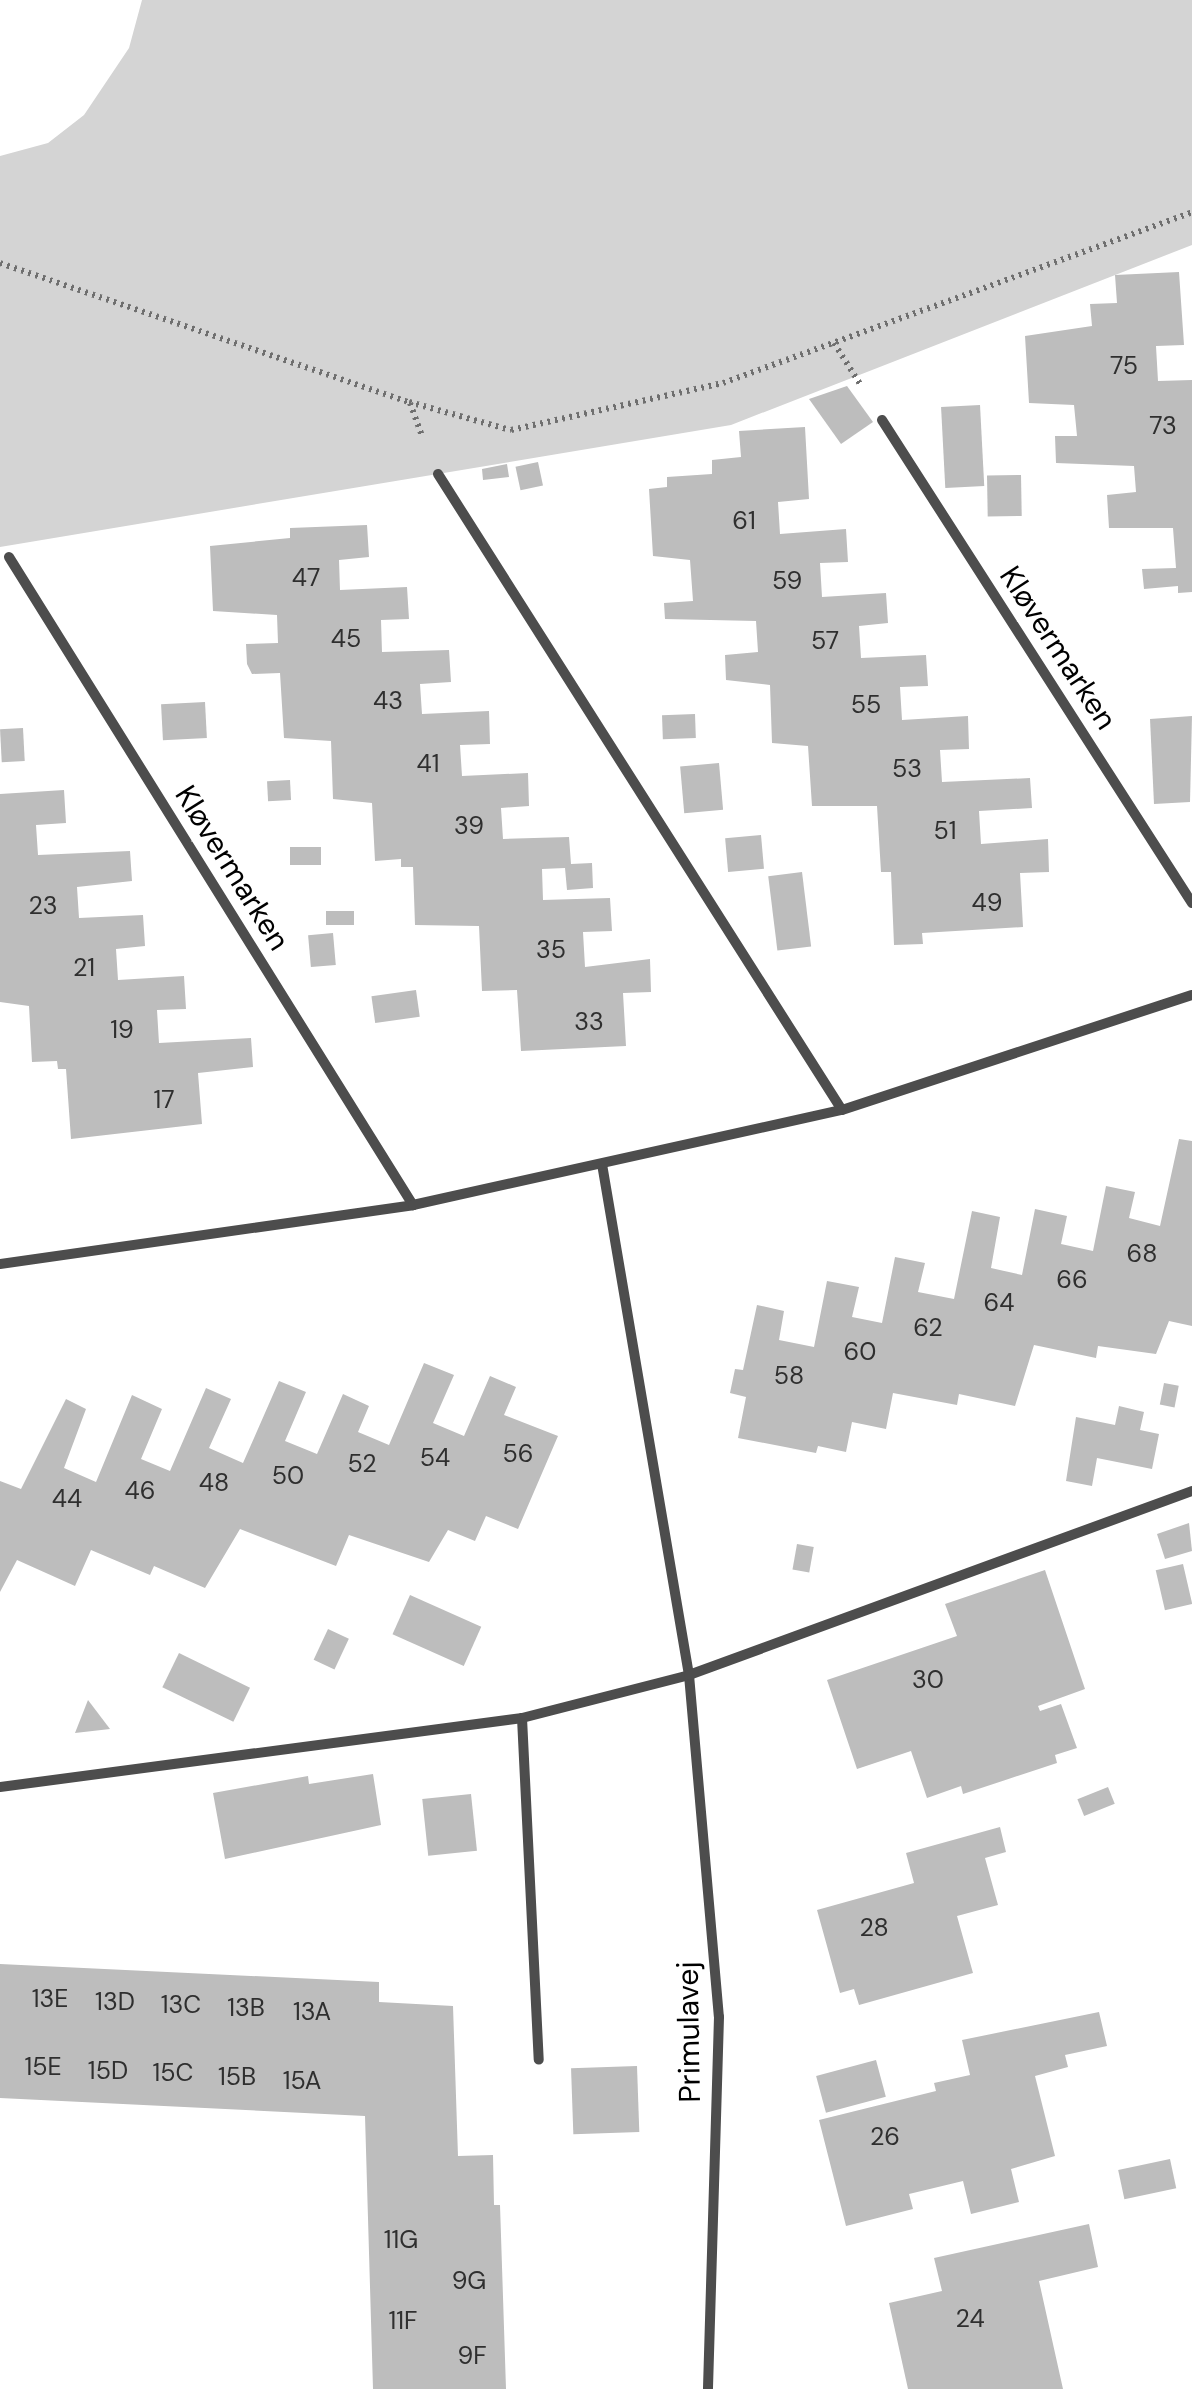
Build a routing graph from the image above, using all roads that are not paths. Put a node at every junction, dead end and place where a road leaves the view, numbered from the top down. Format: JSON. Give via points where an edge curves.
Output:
{"nodes":[{"id":1,"x":882,"y":420,"type":"dead end"},
{"id":2,"x":438,"y":474,"type":"dead end"},
{"id":3,"x":9,"y":557,"type":"dead end"},
{"id":4,"x":1192,"y":902,"type":"edge"},
{"id":5,"x":1192,"y":995,"type":"edge"},
{"id":6,"x":842,"y":1110,"type":"junction"},
{"id":7,"x":602,"y":1164,"type":"junction"},
{"id":8,"x":413,"y":1205,"type":"junction"},
{"id":9,"x":0,"y":1264,"type":"edge"},
{"id":10,"x":1192,"y":1491,"type":"edge"},
{"id":11,"x":689,"y":1675,"type":"junction"},
{"id":12,"x":522,"y":1718,"type":"junction"},
{"id":13,"x":0,"y":1788,"type":"edge"},
{"id":14,"x":539,"y":2060,"type":"dead end"},
{"id":15,"x":708,"y":2389,"type":"edge"}],
"edges":[{"from":1,"to":4,"type":"street","name":"Kløvermarken"},
{"from":2,"to":6,"type":"street"},
{"from":3,"to":8,"type":"street","name":"Kløvermarken"},
{"from":5,"to":6,"type":"street"},
{"from":6,"to":7,"type":"street"},
{"from":7,"to":8,"type":"street"},
{"from":7,"to":11,"type":"street","name":"Primulavej"},
{"from":8,"to":9,"type":"street"},
{"from":10,"to":11,"type":"street"},
{"from":11,"to":12,"type":"street"},
{"from":11,"to":15,"type":"street","name":"Primulavej","via":[[718,2017]]},
{"from":12,"to":13,"type":"street"},
{"from":12,"to":14,"type":"street"}]}
